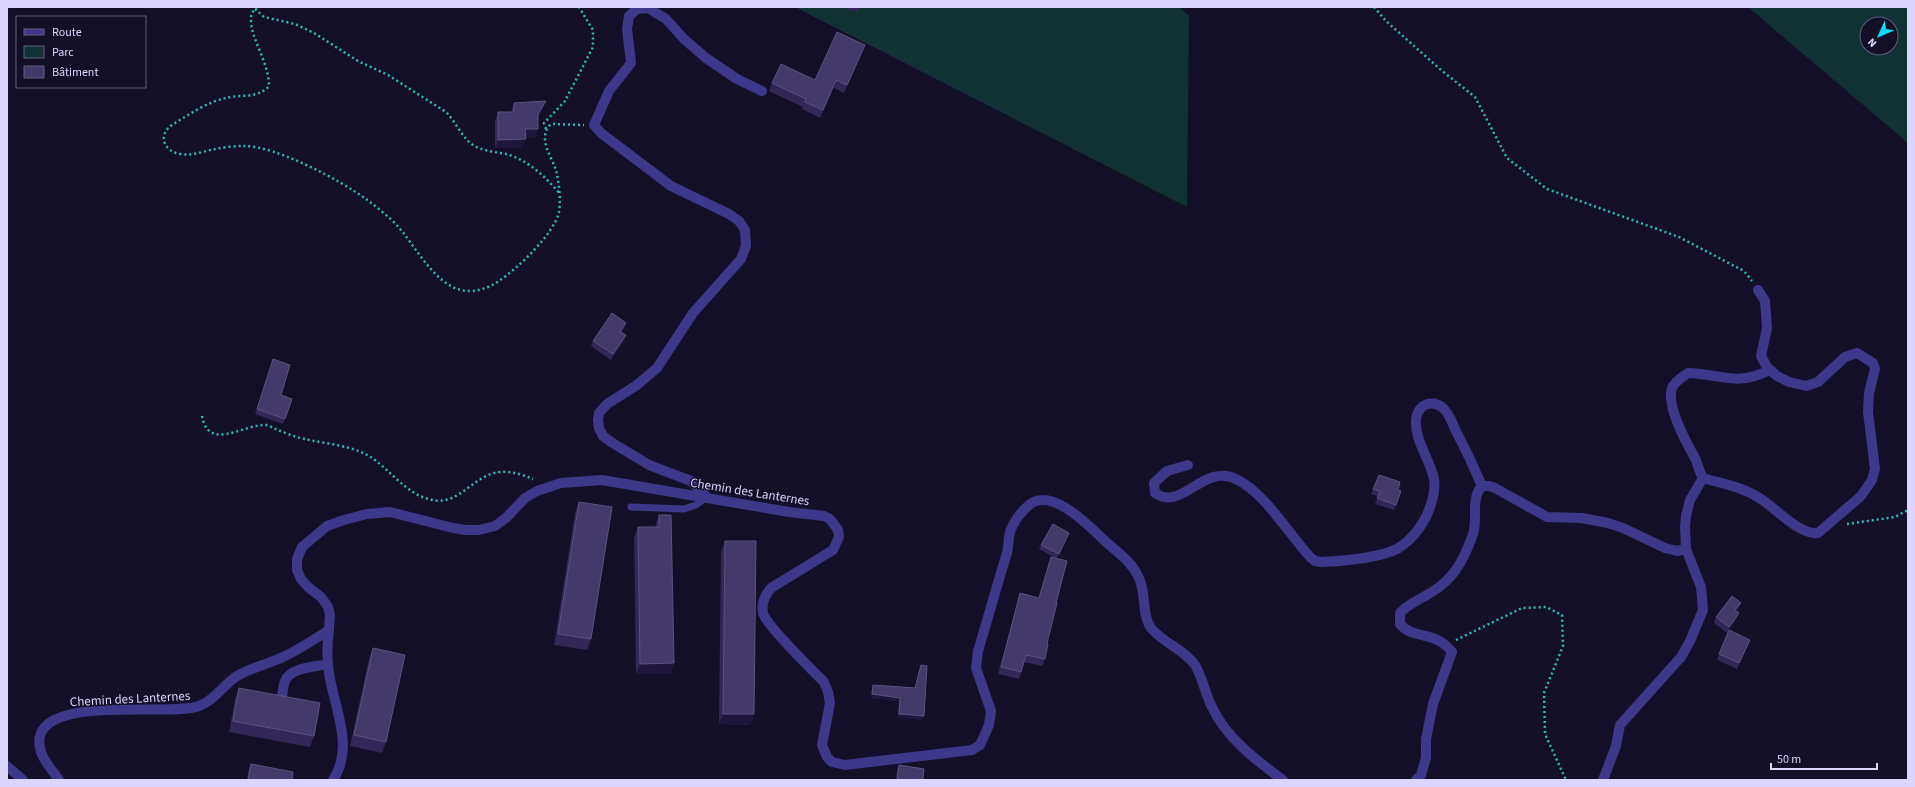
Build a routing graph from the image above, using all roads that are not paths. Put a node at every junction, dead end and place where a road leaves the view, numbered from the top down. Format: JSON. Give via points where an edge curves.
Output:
{"nodes":[{"id":1,"x":762,"y":91,"type":"dead end"},
{"id":2,"x":1758,"y":290,"type":"road end"},
{"id":3,"x":1770,"y":370,"type":"junction"},
{"id":4,"x":1188,"y":465,"type":"dead end"},
{"id":5,"x":1703,"y":478,"type":"junction"},
{"id":6,"x":1482,"y":486,"type":"junction"},
{"id":7,"x":707,"y":497,"type":"junction"},
{"id":8,"x":631,"y":507,"type":"dead end"},
{"id":9,"x":1686,"y":549,"type":"junction"},
{"id":10,"x":330,"y":630,"type":"junction"},
{"id":11,"x":328,"y":664,"type":"junction"},
{"id":12,"x":282,"y":696,"type":"edge"},
{"id":13,"x":7,"y":766,"type":"edge"},
{"id":14,"x":23,"y":780,"type":"edge"},
{"id":15,"x":59,"y":780,"type":"edge"},
{"id":16,"x":333,"y":780,"type":"edge"},
{"id":17,"x":1284,"y":780,"type":"edge"},
{"id":18,"x":1416,"y":780,"type":"edge"},
{"id":19,"x":1603,"y":780,"type":"edge"}],
"edges":[{"from":1,"to":7,"type":"street","via":[[737,79],[706,58],[666,19],[648,8],[637,9],[629,16],[627,29],[631,63],[609,91],[594,125],[671,186],[729,214],[739,221],[745,230],[746,246],[741,259],[693,313],[657,368],[637,386],[607,404],[599,413],[598,420],[603,436],[611,442],[649,465],[691,481]]},
{"from":2,"to":3,"type":"street","via":[[1765,301],[1767,328],[1761,356]]},
{"from":3,"to":5,"type":"street","via":[[1752,378],[1735,380],[1688,373],[1672,388],[1678,424]]},
{"from":3,"to":5,"type":"street","via":[[1789,382],[1806,386],[1818,382],[1850,355],[1857,353],[1873,363],[1875,369],[1869,393],[1868,412],[1875,469],[1872,480],[1861,496],[1818,533],[1812,534],[1802,530],[1746,491]]},
{"from":4,"to":6,"type":"street","via":[[1167,471],[1154,483],[1155,493],[1167,498],[1175,497],[1198,482],[1227,476],[1236,479],[1256,494],[1310,557],[1321,562],[1384,554],[1402,547],[1414,536],[1432,501],[1434,480],[1416,426],[1417,414],[1425,405],[1437,404],[1448,415]]},
{"from":5,"to":9,"type":"street","via":[[1690,500],[1686,516]]},
{"from":6,"to":9,"type":"street","via":[[1495,488],[1546,517],[1582,518],[1601,522],[1623,528],[1665,548],[1677,551]]},
{"from":6,"to":18,"type":"street","via":[[1475,500],[1474,530],[1461,565],[1435,591],[1409,604],[1400,613],[1400,624],[1406,630],[1432,637],[1447,645],[1452,652],[1433,704],[1426,739],[1426,758],[1421,775]]},
{"from":7,"to":8,"type":"lane","via":[[696,505],[684,509]]},
{"from":7,"to":10,"type":"street","name":"Chemin des Lanternes","via":[[602,480],[550,486],[525,498],[495,526],[479,530],[453,528],[390,512],[344,520],[327,526],[302,547],[297,560],[297,570],[301,579],[328,607]]},
{"from":7,"to":17,"type":"street","name":"Chemin des Lanternes","via":[[824,516],[830,519],[838,530],[837,544],[833,550],[771,588],[766,593],[762,607],[766,620],[824,682],[830,703],[822,745],[832,762],[845,765],[972,750],[980,745],[989,725],[990,711],[976,668],[978,651],[1008,549],[1010,530],[1030,504],[1039,500],[1065,507],[1132,565],[1144,590],[1147,620],[1151,627],[1195,666],[1212,707],[1224,727],[1256,761]]},
{"from":9,"to":19,"type":"street","via":[[1701,588],[1702,610],[1690,642],[1681,656],[1620,725],[1616,746]]},
{"from":10,"to":11,"type":"street","name":"Chemin des Lanternes"},
{"from":10,"to":15,"type":"street","name":"Chemin des Lanternes","via":[[285,656],[247,670],[196,708],[78,712],[57,717],[44,728],[39,743],[41,754]]},
{"from":11,"to":12,"type":"street","via":[[289,675],[284,681]]},
{"from":11,"to":16,"type":"street","name":"Chemin des Lanternes","via":[[344,742],[338,773]]},
{"from":13,"to":14,"type":"street"}]}
